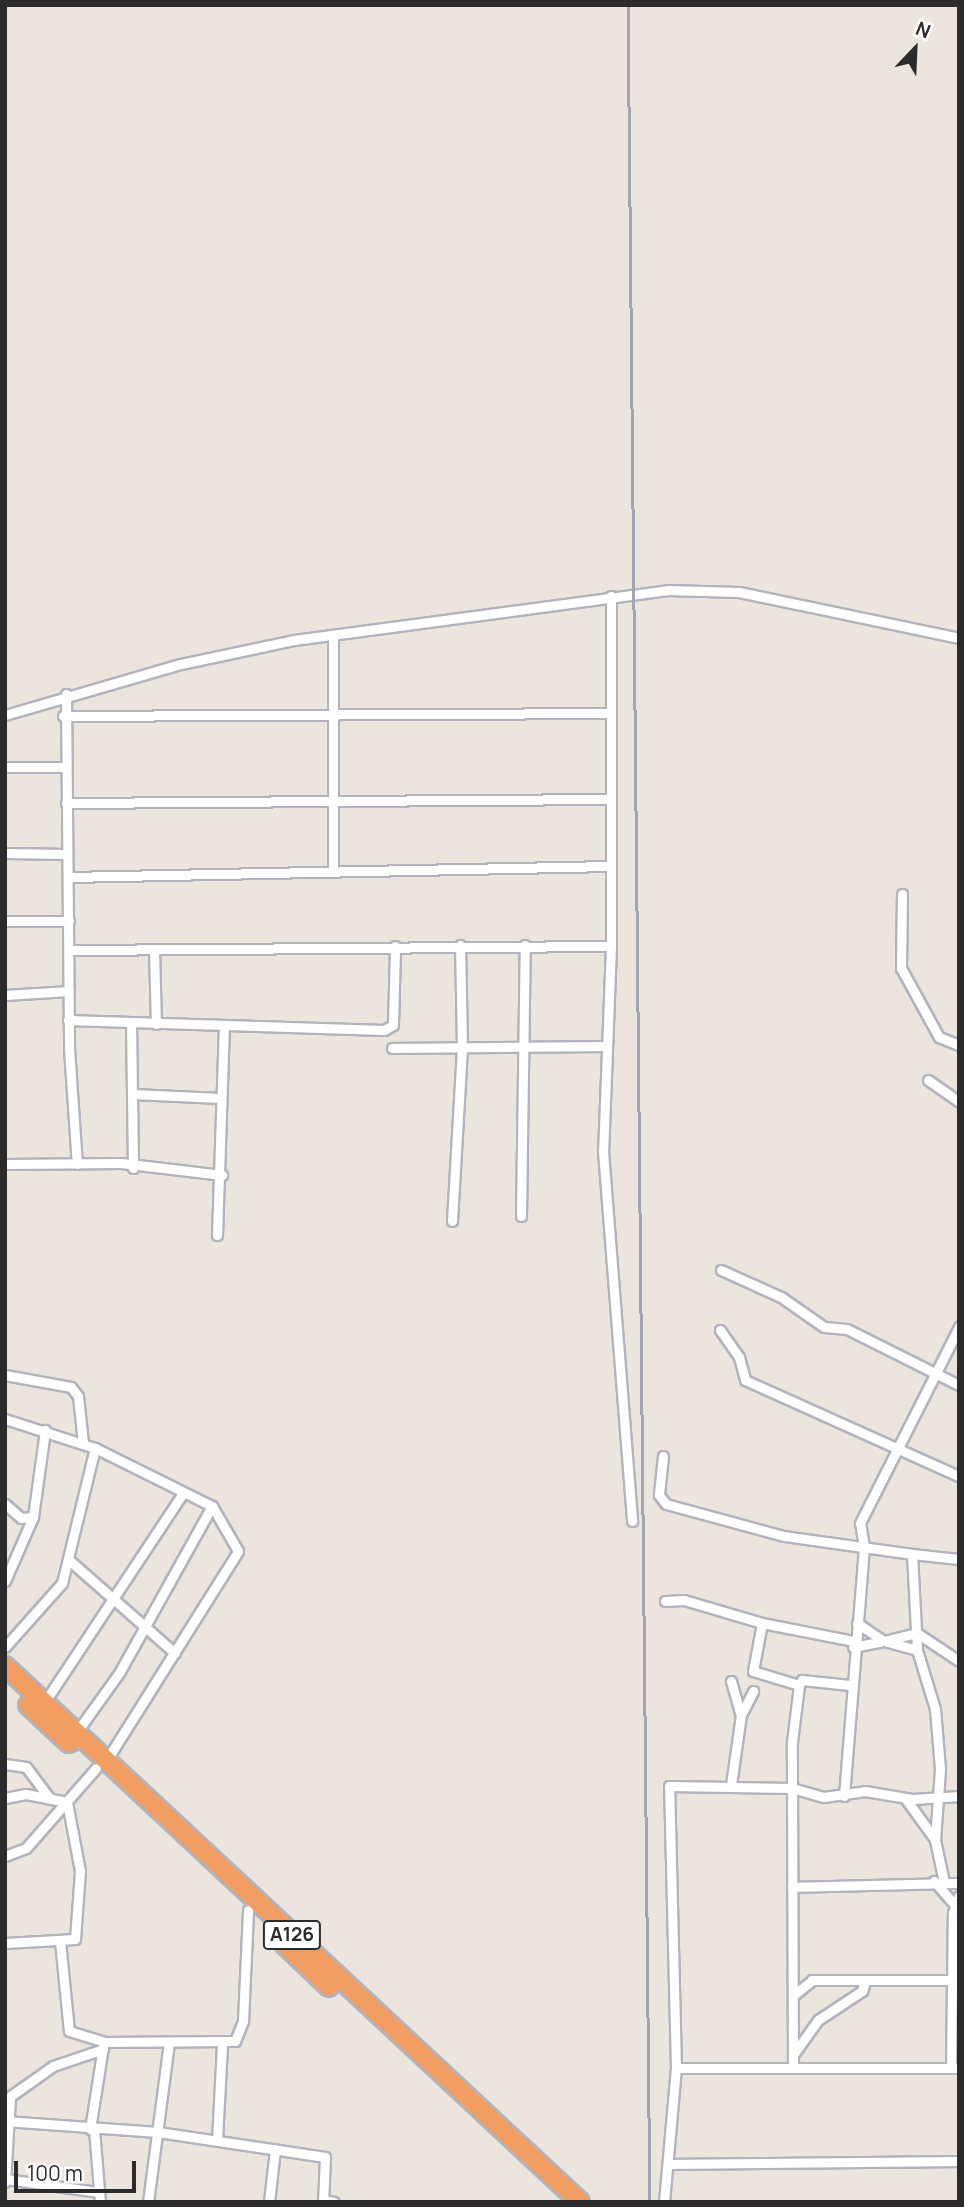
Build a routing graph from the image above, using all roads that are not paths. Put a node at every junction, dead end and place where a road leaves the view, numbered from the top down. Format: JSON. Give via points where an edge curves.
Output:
{"nodes":[{"id":1,"x":611,"y":596,"type":"junction"},
{"id":2,"x":333,"y":635,"type":"junction"},
{"id":3,"x":959,"y":638,"type":"edge"},
{"id":4,"x":66,"y":694,"type":"junction"},
{"id":5,"x":609,"y":713,"type":"junction"},
{"id":6,"x":5,"y":715,"type":"edge"},
{"id":7,"x":330,"y":715,"type":"junction"},
{"id":8,"x":63,"y":716,"type":"junction"},
{"id":9,"x":5,"y":767,"type":"edge"},
{"id":10,"x":65,"y":767,"type":"junction"},
{"id":11,"x":610,"y":799,"type":"junction"},
{"id":12,"x":331,"y":802,"type":"junction"},
{"id":13,"x":66,"y":803,"type":"junction"},
{"id":14,"x":5,"y":853,"type":"edge"},
{"id":15,"x":67,"y":854,"type":"junction"},
{"id":16,"x":610,"y":866,"type":"junction"},
{"id":17,"x":333,"y":872,"type":"junction"},
{"id":18,"x":68,"y":877,"type":"junction"},
{"id":19,"x":902,"y":894,"type":"dead end"},
{"id":20,"x":5,"y":921,"type":"edge"},
{"id":21,"x":69,"y":921,"type":"junction"},
{"id":22,"x":460,"y":945,"type":"junction"},
{"id":23,"x":524,"y":945,"type":"junction"},
{"id":24,"x":395,"y":946,"type":"junction"},
{"id":25,"x":611,"y":946,"type":"junction"},
{"id":26,"x":154,"y":949,"type":"junction"},
{"id":27,"x":69,"y":950,"type":"junction"},
{"id":28,"x":69,"y":991,"type":"junction"},
{"id":29,"x":5,"y":995,"type":"edge"},
{"id":30,"x":68,"y":1020,"type":"junction"},
{"id":31,"x":131,"y":1022,"type":"junction"},
{"id":32,"x":156,"y":1024,"type":"junction"},
{"id":33,"x":224,"y":1025,"type":"junction"},
{"id":34,"x":959,"y":1045,"type":"edge"},
{"id":35,"x":603,"y":1046,"type":"junction"},
{"id":36,"x":462,"y":1047,"type":"junction"},
{"id":37,"x":392,"y":1048,"type":"dead end"},
{"id":38,"x":526,"y":1049,"type":"junction"},
{"id":39,"x":928,"y":1080,"type":"dead end"},
{"id":40,"x":132,"y":1094,"type":"junction"},
{"id":41,"x":221,"y":1097,"type":"junction"},
{"id":42,"x":959,"y":1102,"type":"edge"},
{"id":43,"x":5,"y":1164,"type":"edge"},
{"id":44,"x":77,"y":1164,"type":"junction"},
{"id":45,"x":133,"y":1168,"type":"junction"},
{"id":46,"x":222,"y":1175,"type":"junction"},
{"id":47,"x":521,"y":1216,"type":"dead end"},
{"id":48,"x":452,"y":1221,"type":"dead end"},
{"id":49,"x":217,"y":1235,"type":"dead end"},
{"id":50,"x":721,"y":1270,"type":"dead end"},
{"id":51,"x":959,"y":1327,"type":"edge"},
{"id":52,"x":720,"y":1330,"type":"dead end"},
{"id":53,"x":935,"y":1374,"type":"junction"},
{"id":54,"x":5,"y":1375,"type":"edge"},
{"id":55,"x":959,"y":1385,"type":"edge"},
{"id":56,"x":5,"y":1419,"type":"edge"},
{"id":57,"x":45,"y":1430,"type":"junction"},
{"id":58,"x":83,"y":1443,"type":"junction"},
{"id":59,"x":95,"y":1448,"type":"junction"},
{"id":60,"x":897,"y":1448,"type":"junction"},
{"id":61,"x":663,"y":1456,"type":"dead end"},
{"id":62,"x":959,"y":1476,"type":"edge"},
{"id":63,"x":183,"y":1493,"type":"junction"},
{"id":64,"x":5,"y":1504,"type":"edge"},
{"id":65,"x":212,"y":1506,"type":"junction"},
{"id":66,"x":33,"y":1517,"type":"junction"},
{"id":67,"x":632,"y":1521,"type":"dead end"},
{"id":68,"x":864,"y":1547,"type":"junction"},
{"id":69,"x":912,"y":1554,"type":"junction"},
{"id":70,"x":959,"y":1559,"type":"edge"},
{"id":71,"x":69,"y":1560,"type":"junction"},
{"id":72,"x":5,"y":1581,"type":"edge"},
{"id":73,"x":114,"y":1600,"type":"junction"},
{"id":74,"x":665,"y":1601,"type":"dead end"},
{"id":75,"x":762,"y":1623,"type":"junction"},
{"id":76,"x":856,"y":1623,"type":"junction"},
{"id":77,"x":145,"y":1627,"type":"junction"},
{"id":78,"x":917,"y":1633,"type":"junction"},
{"id":79,"x":884,"y":1641,"type":"junction"},
{"id":80,"x":854,"y":1644,"type":"junction"},
{"id":81,"x":5,"y":1647,"type":"edge"},
{"id":82,"x":917,"y":1650,"type":"junction"},
{"id":83,"x":175,"y":1653,"type":"junction"},
{"id":84,"x":959,"y":1661,"type":"edge"},
{"id":85,"x":5,"y":1666,"type":"edge"},
{"id":86,"x":731,"y":1681,"type":"dead end"},
{"id":87,"x":5,"y":1683,"type":"edge"},
{"id":88,"x":799,"y":1685,"type":"junction"},
{"id":89,"x":850,"y":1685,"type":"junction"},
{"id":90,"x":753,"y":1691,"type":"dead end"},
{"id":91,"x":44,"y":1703,"type":"junction"},
{"id":92,"x":741,"y":1715,"type":"junction"},
{"id":93,"x":76,"y":1734,"type":"junction"},
{"id":94,"x":5,"y":1764,"type":"edge"},
{"id":95,"x":101,"y":1765,"type":"junction"},
{"id":96,"x":730,"y":1785,"type":"junction"},
{"id":97,"x":792,"y":1788,"type":"junction"},
{"id":98,"x":844,"y":1796,"type":"junction"},
{"id":99,"x":936,"y":1796,"type":"junction"},
{"id":100,"x":959,"y":1796,"type":"edge"},
{"id":101,"x":5,"y":1798,"type":"edge"},
{"id":102,"x":49,"y":1798,"type":"junction"},
{"id":103,"x":905,"y":1798,"type":"junction"},
{"id":104,"x":67,"y":1802,"type":"junction"},
{"id":105,"x":935,"y":1840,"type":"junction"},
{"id":106,"x":5,"y":1856,"type":"edge"},
{"id":107,"x":939,"y":1882,"type":"junction"},
{"id":108,"x":959,"y":1883,"type":"edge"},
{"id":109,"x":792,"y":1886,"type":"junction"},
{"id":110,"x":956,"y":1900,"type":"edge"},
{"id":111,"x":248,"y":1910,"type":"junction"},
{"id":112,"x":60,"y":1941,"type":"junction"},
{"id":113,"x":957,"y":1942,"type":"edge"},
{"id":114,"x":5,"y":1943,"type":"edge"},
{"id":115,"x":956,"y":1960,"type":"edge"},
{"id":116,"x":953,"y":1980,"type":"junction"},
{"id":117,"x":867,"y":1985,"type":"junction"},
{"id":118,"x":794,"y":1996,"type":"junction"},
{"id":119,"x":169,"y":2043,"type":"junction"},
{"id":120,"x":222,"y":2043,"type":"junction"},
{"id":121,"x":104,"y":2046,"type":"junction"},
{"id":122,"x":793,"y":2055,"type":"junction"},
{"id":123,"x":793,"y":2066,"type":"junction"},
{"id":124,"x":676,"y":2068,"type":"junction"},
{"id":125,"x":955,"y":2068,"type":"edge"},
{"id":126,"x":7,"y":2099,"type":"edge"},
{"id":127,"x":8,"y":2121,"type":"edge"},
{"id":128,"x":92,"y":2129,"type":"junction"},
{"id":129,"x":158,"y":2133,"type":"junction"},
{"id":130,"x":217,"y":2140,"type":"junction"},
{"id":131,"x":275,"y":2149,"type":"junction"},
{"id":132,"x":959,"y":2161,"type":"edge"},
{"id":133,"x":669,"y":2164,"type":"junction"},
{"id":134,"x":5,"y":2181,"type":"edge"},
{"id":135,"x":100,"y":2197,"type":"edge"},
{"id":136,"x":323,"y":2201,"type":"edge"},
{"id":137,"x":148,"y":2202,"type":"edge"},
{"id":138,"x":269,"y":2202,"type":"edge"},
{"id":139,"x":334,"y":2202,"type":"edge"},
{"id":140,"x":563,"y":2202,"type":"edge"},
{"id":141,"x":580,"y":2202,"type":"edge"},
{"id":142,"x":664,"y":2202,"type":"edge"}],
"edges":[{"from":1,"to":2,"type":"street"},
{"from":1,"to":3,"type":"street","via":[[720,590]]},
{"from":1,"to":5,"type":"street"},
{"from":2,"to":4,"type":"street","via":[[181,664]]},
{"from":2,"to":7,"type":"street"},
{"from":4,"to":6,"type":"street"},
{"from":4,"to":8,"type":"street"},
{"from":5,"to":7,"type":"street"},
{"from":5,"to":11,"type":"street"},
{"from":7,"to":8,"type":"street"},
{"from":7,"to":12,"type":"street"},
{"from":8,"to":10,"type":"street"},
{"from":9,"to":10,"type":"street"},
{"from":10,"to":13,"type":"street"},
{"from":11,"to":12,"type":"street"},
{"from":11,"to":16,"type":"street"},
{"from":12,"to":13,"type":"street"},
{"from":12,"to":17,"type":"street"},
{"from":13,"to":15,"type":"street"},
{"from":14,"to":15,"type":"street"},
{"from":15,"to":18,"type":"street"},
{"from":16,"to":17,"type":"street"},
{"from":16,"to":25,"type":"street"},
{"from":17,"to":18,"type":"street"},
{"from":18,"to":21,"type":"street"},
{"from":19,"to":34,"type":"street","via":[[901,968],[939,1037]]},
{"from":20,"to":21,"type":"street"},
{"from":21,"to":27,"type":"street"},
{"from":22,"to":23,"type":"street"},
{"from":22,"to":24,"type":"street"},
{"from":22,"to":36,"type":"street"},
{"from":23,"to":25,"type":"street"},
{"from":23,"to":38,"type":"street"},
{"from":24,"to":26,"type":"street"},
{"from":24,"to":33,"type":"street","via":[[389,1028]]},
{"from":25,"to":35,"type":"street"},
{"from":26,"to":27,"type":"street"},
{"from":26,"to":32,"type":"street"},
{"from":27,"to":28,"type":"street"},
{"from":28,"to":29,"type":"street"},
{"from":28,"to":30,"type":"street"},
{"from":30,"to":31,"type":"street"},
{"from":30,"to":44,"type":"street"},
{"from":31,"to":32,"type":"street"},
{"from":31,"to":40,"type":"street"},
{"from":32,"to":33,"type":"street"},
{"from":33,"to":41,"type":"street"},
{"from":35,"to":38,"type":"street"},
{"from":35,"to":67,"type":"street","via":[[603,1151]]},
{"from":36,"to":37,"type":"street"},
{"from":36,"to":38,"type":"street"},
{"from":36,"to":48,"type":"street"},
{"from":38,"to":47,"type":"street"},
{"from":39,"to":42,"type":"street"},
{"from":40,"to":41,"type":"street"},
{"from":40,"to":45,"type":"street"},
{"from":41,"to":46,"type":"street"},
{"from":43,"to":44,"type":"street"},
{"from":44,"to":45,"type":"street"},
{"from":45,"to":46,"type":"street"},
{"from":46,"to":49,"type":"street"},
{"from":50,"to":53,"type":"street","via":[[781,1297],[824,1327],[847,1329]]},
{"from":51,"to":53,"type":"street"},
{"from":52,"to":60,"type":"street","via":[[739,1357],[745,1380]]},
{"from":53,"to":55,"type":"street"},
{"from":53,"to":60,"type":"street"},
{"from":54,"to":58,"type":"street","via":[[71,1387],[78,1395]]},
{"from":56,"to":57,"type":"street"},
{"from":57,"to":58,"type":"street"},
{"from":57,"to":66,"type":"street"},
{"from":58,"to":59,"type":"street"},
{"from":59,"to":63,"type":"street"},
{"from":59,"to":71,"type":"street"},
{"from":60,"to":62,"type":"street"},
{"from":60,"to":68,"type":"street","via":[[860,1523]]},
{"from":61,"to":68,"type":"street","via":[[659,1495],[666,1504],[784,1536]]},
{"from":63,"to":65,"type":"street"},
{"from":63,"to":73,"type":"street"},
{"from":64,"to":66,"type":"street","via":[[21,1518]]},
{"from":65,"to":77,"type":"street"},
{"from":65,"to":83,"type":"street","via":[[238,1550]]},
{"from":66,"to":72,"type":"street"},
{"from":68,"to":69,"type":"street"},
{"from":68,"to":76,"type":"street"},
{"from":69,"to":70,"type":"street"},
{"from":69,"to":78,"type":"street"},
{"from":71,"to":73,"type":"street"},
{"from":71,"to":81,"type":"street","via":[[62,1583]]},
{"from":73,"to":77,"type":"street"},
{"from":73,"to":91,"type":"street"},
{"from":74,"to":75,"type":"street","via":[[684,1600]]},
{"from":75,"to":80,"type":"street"},
{"from":75,"to":88,"type":"street","via":[[753,1671]]},
{"from":76,"to":79,"type":"street"},
{"from":76,"to":80,"type":"street"},
{"from":77,"to":83,"type":"street"},
{"from":77,"to":93,"type":"street"},
{"from":78,"to":79,"type":"street"},
{"from":78,"to":82,"type":"street"},
{"from":78,"to":84,"type":"street"},
{"from":79,"to":80,"type":"street"},
{"from":79,"to":82,"type":"street"},
{"from":80,"to":89,"type":"street"},
{"from":82,"to":99,"type":"street","via":[[935,1709],[940,1769]]},
{"from":83,"to":95,"type":"street"},
{"from":85,"to":91,"type":"highway","number":"A126"},
{"from":86,"to":92,"type":"street"},
{"from":87,"to":95,"type":"highway","number":"A126"},
{"from":88,"to":89,"type":"street","via":[[802,1680]]},
{"from":88,"to":97,"type":"street"},
{"from":89,"to":98,"type":"street"},
{"from":90,"to":92,"type":"street"},
{"from":91,"to":93,"type":"highway","number":"A126"},
{"from":92,"to":96,"type":"street"},
{"from":93,"to":95,"type":"highway","number":"A126"},
{"from":94,"to":102,"type":"street","via":[[26,1767]]},
{"from":95,"to":104,"type":"street"},
{"from":95,"to":111,"type":"highway","number":"A126"},
{"from":95,"to":141,"type":"highway","number":"A126"},
{"from":96,"to":97,"type":"street"},
{"from":96,"to":124,"type":"street","via":[[672,1782],[667,1793]]},
{"from":97,"to":98,"type":"street"},
{"from":97,"to":109,"type":"street"},
{"from":98,"to":103,"type":"street","via":[[865,1791]]},
{"from":99,"to":100,"type":"street"},
{"from":99,"to":103,"type":"street"},
{"from":99,"to":105,"type":"street"},
{"from":101,"to":102,"type":"street"},
{"from":102,"to":104,"type":"street"},
{"from":103,"to":105,"type":"street"},
{"from":104,"to":106,"type":"street","via":[[26,1848]]},
{"from":104,"to":112,"type":"street","via":[[80,1871],[75,1939]]},
{"from":105,"to":107,"type":"street"},
{"from":107,"to":108,"type":"street"},
{"from":107,"to":109,"type":"street"},
{"from":107,"to":110,"type":"street"},
{"from":109,"to":118,"type":"street"},
{"from":110,"to":113,"type":"street"},
{"from":111,"to":120,"type":"street","via":[[243,2021],[235,2041]]},
{"from":111,"to":140,"type":"highway","number":"A126"},
{"from":112,"to":114,"type":"street"},
{"from":112,"to":121,"type":"street","via":[[65,2029]]},
{"from":113,"to":115,"type":"street"},
{"from":115,"to":116,"type":"street"},
{"from":116,"to":117,"type":"street"},
{"from":116,"to":125,"type":"street"},
{"from":117,"to":118,"type":"street","via":[[812,1980]]},
{"from":117,"to":122,"type":"street","via":[[818,2020]]},
{"from":118,"to":122,"type":"street"},
{"from":119,"to":120,"type":"street"},
{"from":119,"to":121,"type":"street"},
{"from":119,"to":129,"type":"street"},
{"from":120,"to":130,"type":"street"},
{"from":121,"to":126,"type":"street","via":[[53,2066]]},
{"from":121,"to":128,"type":"street"},
{"from":122,"to":123,"type":"street"},
{"from":123,"to":124,"type":"street"},
{"from":123,"to":125,"type":"street"},
{"from":124,"to":133,"type":"street"},
{"from":126,"to":127,"type":"street"},
{"from":127,"to":128,"type":"street"},
{"from":127,"to":134,"type":"street"},
{"from":128,"to":129,"type":"street"},
{"from":128,"to":135,"type":"street"},
{"from":129,"to":130,"type":"street"},
{"from":129,"to":137,"type":"street"},
{"from":130,"to":131,"type":"street"},
{"from":131,"to":136,"type":"street","via":[[325,2157]]},
{"from":131,"to":138,"type":"street"},
{"from":132,"to":133,"type":"street"},
{"from":133,"to":142,"type":"street"},
{"from":134,"to":135,"type":"street"},
{"from":136,"to":139,"type":"street"}]}
